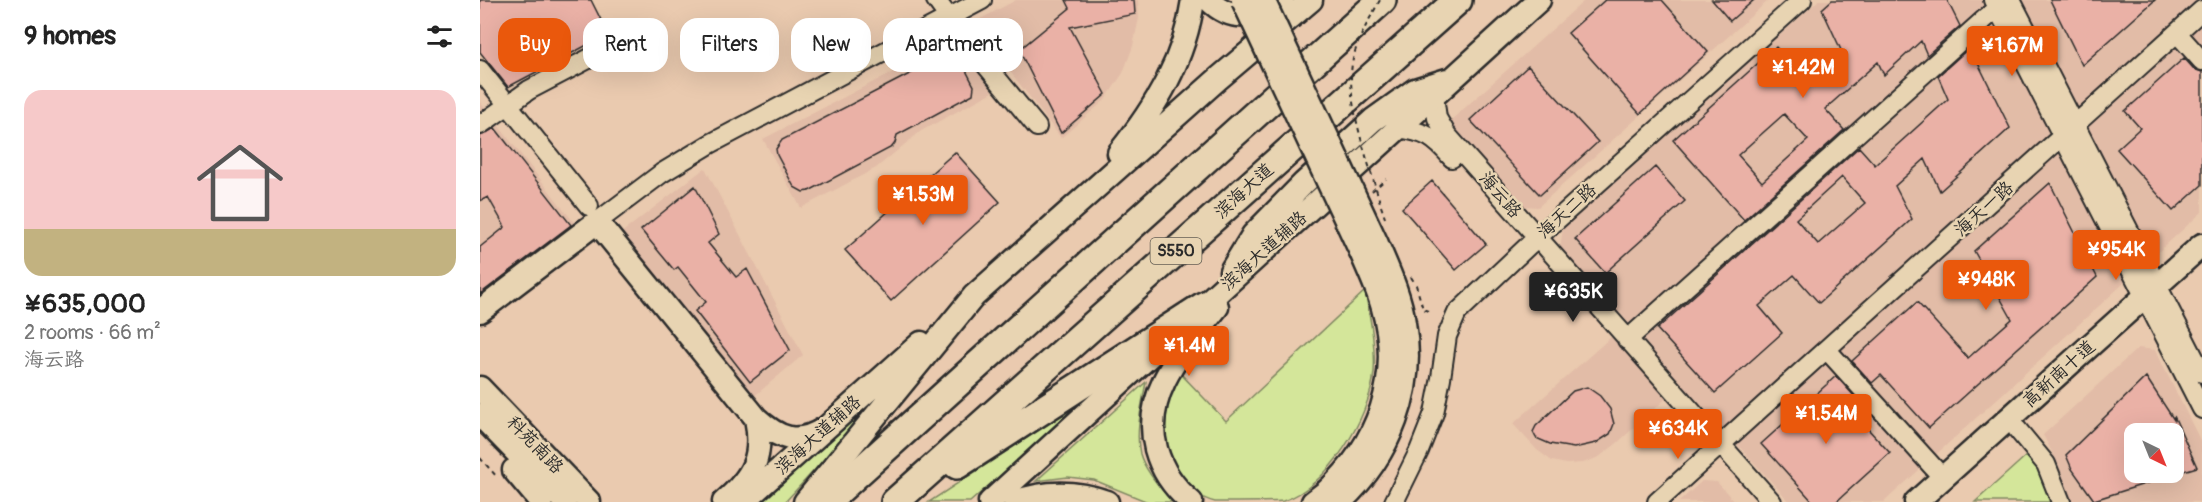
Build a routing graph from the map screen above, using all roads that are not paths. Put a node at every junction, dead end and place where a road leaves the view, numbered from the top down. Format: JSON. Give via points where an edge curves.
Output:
{"nodes":[{"id":1,"x":936,"y":0,"type":"edge"},
{"id":2,"x":982,"y":0,"type":"edge"},
{"id":3,"x":1193,"y":0,"type":"edge"},
{"id":4,"x":1209,"y":0,"type":"edge"},
{"id":5,"x":1243,"y":0,"type":"edge"},
{"id":6,"x":1263,"y":0,"type":"edge"},
{"id":7,"x":1282,"y":0,"type":"edge"},
{"id":8,"x":1311,"y":0,"type":"edge"},
{"id":9,"x":1381,"y":0,"type":"edge"},
{"id":10,"x":1458,"y":0,"type":"edge"},
{"id":11,"x":1539,"y":0,"type":"edge"},
{"id":12,"x":1802,"y":0,"type":"edge"},
{"id":13,"x":2001,"y":3,"type":"edge"},
{"id":14,"x":2202,"y":10,"type":"edge"},
{"id":15,"x":948,"y":18,"type":"joint"},
{"id":16,"x":2177,"y":33,"type":"junction"},
{"id":17,"x":883,"y":53,"type":"edge"},
{"id":18,"x":2202,"y":61,"type":"edge"},
{"id":19,"x":583,"y":62,"type":"edge"},
{"id":20,"x":480,"y":70,"type":"edge"},
{"id":21,"x":992,"y":72,"type":"edge"},
{"id":22,"x":1452,"y":79,"type":"junction"},
{"id":23,"x":1434,"y":96,"type":"junction"},
{"id":24,"x":508,"y":105,"type":"junction"},
{"id":25,"x":480,"y":125,"type":"edge"},
{"id":26,"x":1037,"y":127,"type":"dead end"},
{"id":27,"x":1398,"y":128,"type":"junction"},
{"id":28,"x":2069,"y":131,"type":"junction"},
{"id":29,"x":1076,"y":206,"type":"junction"},
{"id":30,"x":593,"y":214,"type":"junction"},
{"id":31,"x":1533,"y":242,"type":"junction"},
{"id":32,"x":2202,"y":245,"type":"edge"},
{"id":33,"x":2202,"y":265,"type":"edge"},
{"id":34,"x":1248,"y":266,"type":"junction"},
{"id":35,"x":974,"y":296,"type":"junction"},
{"id":36,"x":2154,"y":298,"type":"junction"},
{"id":37,"x":1209,"y":301,"type":"junction"},
{"id":38,"x":480,"y":310,"type":"edge"},
{"id":39,"x":1627,"y":340,"type":"junction"},
{"id":40,"x":1827,"y":350,"type":"junction"},
{"id":41,"x":2202,"y":373,"type":"edge"},
{"id":42,"x":481,"y":390,"type":"edge"},
{"id":43,"x":2202,"y":409,"type":"edge"},
{"id":44,"x":480,"y":414,"type":"edge"},
{"id":45,"x":756,"y":418,"type":"junction"},
{"id":46,"x":824,"y":429,"type":"junction"},
{"id":47,"x":2017,"y":429,"type":"junction"},
{"id":48,"x":480,"y":434,"type":"edge"},
{"id":49,"x":1718,"y":449,"type":"junction"},
{"id":50,"x":1943,"y":478,"type":"junction"},
{"id":51,"x":1326,"y":499,"type":"edge"},
{"id":52,"x":541,"y":502,"type":"edge"},
{"id":53,"x":565,"y":502,"type":"edge"},
{"id":54,"x":589,"y":502,"type":"edge"},
{"id":55,"x":724,"y":502,"type":"edge"},
{"id":56,"x":743,"y":502,"type":"edge"},
{"id":57,"x":805,"y":502,"type":"edge"},
{"id":58,"x":826,"y":502,"type":"edge"},
{"id":59,"x":895,"y":502,"type":"edge"},
{"id":60,"x":900,"y":502,"type":"edge"},
{"id":61,"x":990,"y":502,"type":"edge"},
{"id":62,"x":1015,"y":502,"type":"edge"},
{"id":63,"x":1107,"y":502,"type":"edge"},
{"id":64,"x":1191,"y":502,"type":"edge"},
{"id":65,"x":1394,"y":502,"type":"edge"},
{"id":66,"x":1657,"y":502,"type":"edge"},
{"id":67,"x":1756,"y":502,"type":"edge"},
{"id":68,"x":1772,"y":502,"type":"edge"},
{"id":69,"x":1916,"y":502,"type":"edge"},
{"id":70,"x":1936,"y":502,"type":"edge"},
{"id":71,"x":2061,"y":502,"type":"edge"}],
"edges":[{"from":1,"to":15,"type":"street"},
{"from":2,"to":15,"type":"street"},
{"from":3,"to":29,"type":"main road","via":[[1182,49],[1164,89],[1134,134]]},
{"from":4,"to":7,"type":"main road","via":[[1223,11],[1239,16],[1260,13]]},
{"from":5,"to":51,"type":"main road","bridge":true,"via":[[1361,252],[1387,325],[1389,382],[1379,418],[1362,453]]},
{"from":6,"to":51,"type":"main road","bridge":true,"via":[[1382,254],[1404,324],[1405,383],[1396,421],[1363,477]]},
{"from":8,"to":29,"type":"main road"},
{"from":9,"to":58,"type":"highway","number":"S550"},
{"from":10,"to":59,"type":"highway","name":"滨海大道","number":"S550"},
{"from":11,"to":22,"type":"main road","name":"滨海大道辅路"},
{"from":12,"to":31,"type":"street","name":"海天二路"},
{"from":13,"to":28,"type":"street"},
{"from":13,"to":39,"type":"street"},
{"from":14,"to":16,"type":"street","name":"海天一路"},
{"from":16,"to":18,"type":"street"},
{"from":16,"to":28,"type":"street","name":"海天一路"},
{"from":17,"to":30,"type":"street","via":[[686,158]]},
{"from":19,"to":24,"type":"street"},
{"from":20,"to":24,"type":"street"},
{"from":21,"to":26,"type":"street"},
{"from":22,"to":23,"type":"main road","name":"滨海大道辅路"},
{"from":22,"to":37,"type":"main road","via":[[1415,90],[1355,136],[1253,235]]},
{"from":23,"to":27,"type":"main road","name":"滨海大道辅路"},
{"from":23,"to":31,"type":"street","name":"海云路","via":[[1437,118],[1448,135]]},
{"from":24,"to":25,"type":"street"},
{"from":24,"to":30,"type":"street"},
{"from":27,"to":31,"type":"street","name":"海云路","via":[[1434,138]]},
{"from":27,"to":34,"type":"main road","name":"滨海大道辅路"},
{"from":28,"to":36,"type":"street"},
{"from":28,"to":40,"type":"street","name":"海天一路"},
{"from":29,"to":35,"type":"main road"},
{"from":30,"to":38,"type":"main road"},
{"from":30,"to":45,"type":"main road"},
{"from":31,"to":39,"type":"street","name":"海云路"},
{"from":31,"to":49,"type":"street","name":"海云路"},
{"from":31,"to":65,"type":"street","name":"海天二路","via":[[1452,320],[1434,413]]},
{"from":32,"to":36,"type":"main road","name":"高新南十道"},
{"from":33,"to":36,"type":"main road","name":"高新南十道"},
{"from":34,"to":37,"type":"main road","name":"滨海大道辅路"},
{"from":34,"to":64,"type":"main road","via":[[1175,362],[1156,400],[1153,430],[1159,459],[1171,483]]},
{"from":35,"to":46,"type":"main road","name":"滨海大道辅路"},
{"from":35,"to":57,"type":"main road"},
{"from":36,"to":41,"type":"street"},
{"from":36,"to":43,"type":"street"},
{"from":36,"to":47,"type":"main road","name":"高新南十道"},
{"from":36,"to":50,"type":"main road","name":"高新南十道"},
{"from":37,"to":60,"type":"highway"},
{"from":37,"to":61,"type":"main road","name":"滨海大道辅路"},
{"from":39,"to":49,"type":"street","name":"海云路"},
{"from":40,"to":49,"type":"street","name":"海天一路"},
{"from":40,"to":50,"type":"street"},
{"from":42,"to":54,"type":"main road","name":"科苑南路"},
{"from":44,"to":53,"type":"main road","name":"科苑南路"},
{"from":45,"to":46,"type":"main road","via":[[786,438],[807,438]]},
{"from":45,"to":55,"type":"main road","via":[[760,448],[756,464],[739,489]]},
{"from":46,"to":56,"type":"main road","name":"滨海大道辅路"},
{"from":47,"to":70,"type":"main road","name":"高新南十道"},
{"from":47,"to":71,"type":"street","via":[[2046,464]]},
{"from":48,"to":52,"type":"main road"},
{"from":49,"to":66,"type":"street","name":"海天一路"},
{"from":49,"to":67,"type":"street","name":"海云路"},
{"from":49,"to":68,"type":"street","name":"海云路"},
{"from":50,"to":69,"type":"main road","name":"高新南十道"},
{"from":62,"to":63,"type":"main road","via":[[1063,493]]}]}
